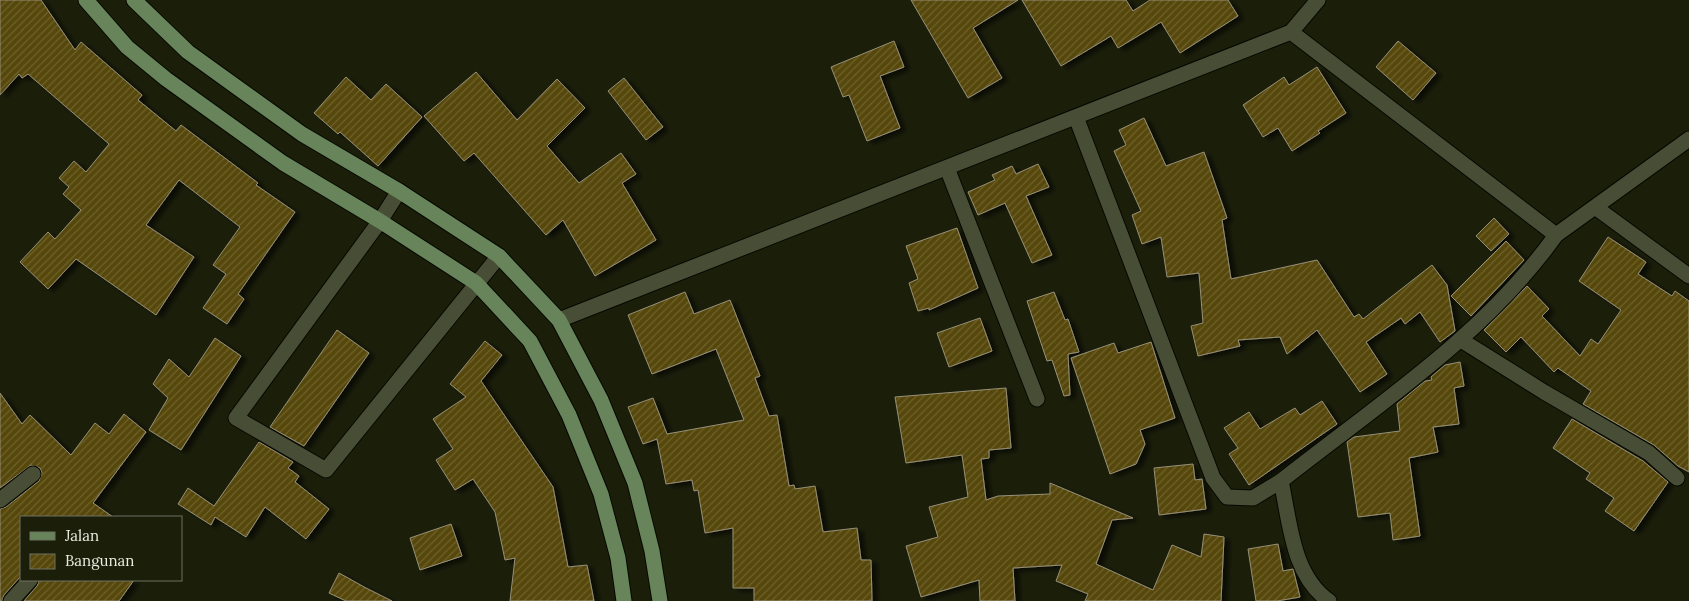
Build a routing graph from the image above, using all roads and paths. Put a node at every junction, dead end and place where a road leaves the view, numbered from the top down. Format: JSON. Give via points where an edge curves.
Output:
{"nodes":[{"id":1,"x":86,"y":0,"type":"edge"},
{"id":2,"x":134,"y":0,"type":"edge"},
{"id":3,"x":1318,"y":0,"type":"edge"},
{"id":4,"x":1291,"y":32,"type":"junction"},
{"id":5,"x":1076,"y":117,"type":"junction"},
{"id":6,"x":1689,"y":139,"type":"edge"},
{"id":7,"x":947,"y":168,"type":"junction"},
{"id":8,"x":399,"y":191,"type":"junction"},
{"id":9,"x":1595,"y":207,"type":"junction"},
{"id":10,"x":380,"y":221,"type":"junction"},
{"id":11,"x":1556,"y":235,"type":"junction"},
{"id":12,"x":499,"y":256,"type":"junction"},
{"id":13,"x":1689,"y":276,"type":"edge"},
{"id":14,"x":476,"y":283,"type":"junction"},
{"id":15,"x":559,"y":320,"type":"junction"},
{"id":16,"x":1461,"y":340,"type":"junction"},
{"id":17,"x":1037,"y":399,"type":"dead end"},
{"id":18,"x":33,"y":474,"type":"dead end"},
{"id":19,"x":1677,"y":478,"type":"dead end"},
{"id":20,"x":1281,"y":481,"type":"junction"},
{"id":21,"x":0,"y":500,"type":"edge"},
{"id":22,"x":29,"y":581,"type":"edge"},
{"id":23,"x":12,"y":601,"type":"edge"},
{"id":24,"x":624,"y":601,"type":"edge"},
{"id":25,"x":660,"y":601,"type":"edge"},
{"id":26,"x":1329,"y":601,"type":"edge"}],
"edges":[{"from":1,"to":10,"type":"main road","via":[[127,47],[166,79],[283,164]]},
{"from":2,"to":8,"type":"main road","via":[[188,52],[302,134]]},
{"from":3,"to":4,"type":"street"},
{"from":4,"to":5,"type":"street"},
{"from":4,"to":11,"type":"street"},
{"from":5,"to":7,"type":"street"},
{"from":5,"to":20,"type":"street","via":[[1213,478],[1227,497],[1253,498]]},
{"from":6,"to":9,"type":"street"},
{"from":7,"to":15,"type":"street"},
{"from":7,"to":17,"type":"street"},
{"from":8,"to":10,"type":"street"},
{"from":8,"to":12,"type":"main road"},
{"from":9,"to":11,"type":"street"},
{"from":9,"to":13,"type":"street"},
{"from":10,"to":14,"type":"main road"},
{"from":10,"to":14,"type":"street","via":[[236,418],[326,470]]},
{"from":11,"to":16,"type":"street","via":[[1532,270]]},
{"from":12,"to":14,"type":"street"},
{"from":12,"to":15,"type":"main road"},
{"from":14,"to":24,"type":"main road","via":[[530,341],[569,415],[601,494],[618,558]]},
{"from":15,"to":25,"type":"main road","via":[[601,400],[635,483],[652,550]]},
{"from":16,"to":19,"type":"street","via":[[1648,454]]},
{"from":16,"to":20,"type":"street"},
{"from":18,"to":21,"type":"street"},
{"from":20,"to":26,"type":"street","via":[[1299,563],[1316,592]]},
{"from":22,"to":23,"type":"street"}]}
